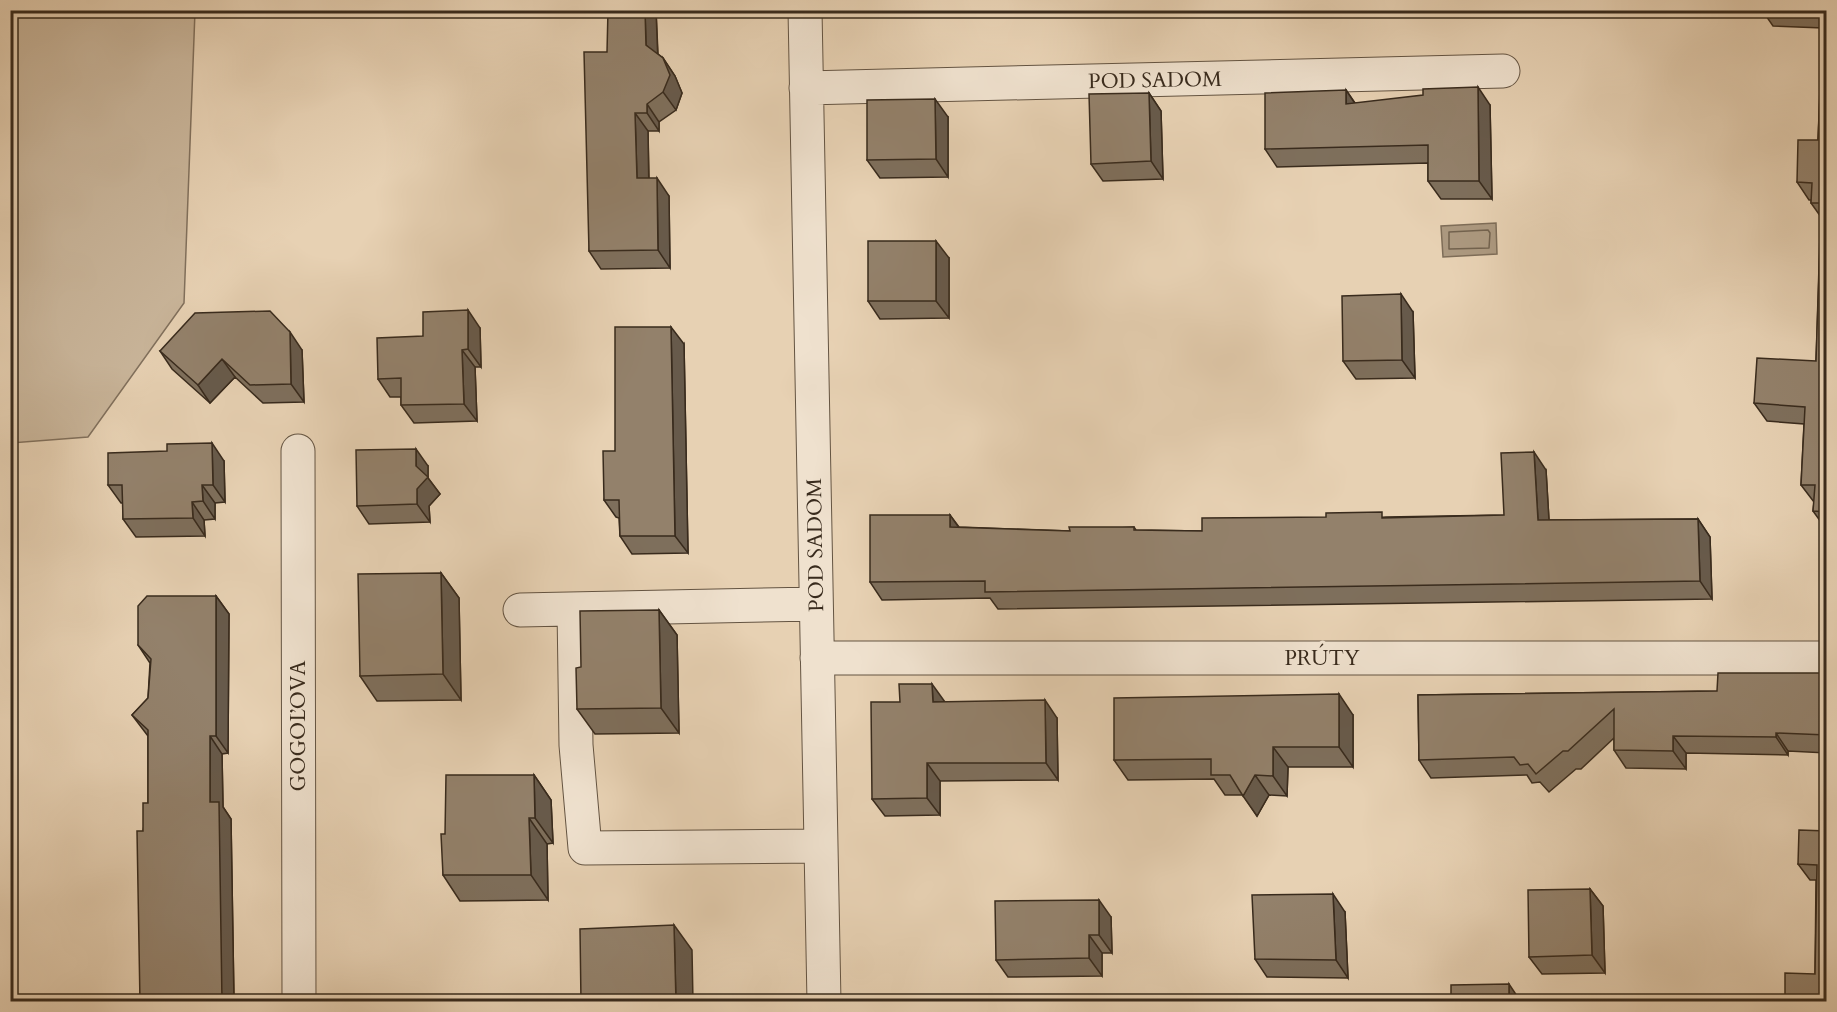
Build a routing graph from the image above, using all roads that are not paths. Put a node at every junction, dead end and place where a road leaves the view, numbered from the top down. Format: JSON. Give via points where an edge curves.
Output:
{"nodes":[{"id":1,"x":805,"y":10,"type":"edge"},
{"id":2,"x":1503,"y":71,"type":"dead end"},
{"id":3,"x":806,"y":88,"type":"junction"},
{"id":4,"x":298,"y":450,"type":"dead end"},
{"id":5,"x":816,"y":603,"type":"junction"},
{"id":6,"x":574,"y":609,"type":"junction"},
{"id":7,"x":520,"y":610,"type":"dead end"},
{"id":8,"x":817,"y":658,"type":"junction"},
{"id":9,"x":1827,"y":658,"type":"edge"},
{"id":10,"x":821,"y":846,"type":"junction"},
{"id":11,"x":299,"y":1002,"type":"edge"},
{"id":12,"x":824,"y":1002,"type":"edge"}],
"edges":[{"from":1,"to":3,"type":"street","name":"POD SADOM"},
{"from":2,"to":3,"type":"street","name":"POD SADOM"},
{"from":3,"to":5,"type":"street","name":"POD SADOM"},
{"from":4,"to":11,"type":"street","name":"GOGOĽOVA"},
{"from":5,"to":6,"type":"street"},
{"from":5,"to":8,"type":"street","name":"POD SADOM"},
{"from":6,"to":7,"type":"street"},
{"from":6,"to":10,"type":"street","via":[[576,745],[585,848]]},
{"from":8,"to":9,"type":"street","name":"PRÚTY"},
{"from":8,"to":10,"type":"street","name":"POD SADOM"},
{"from":10,"to":12,"type":"street","name":"POD SADOM"}]}
